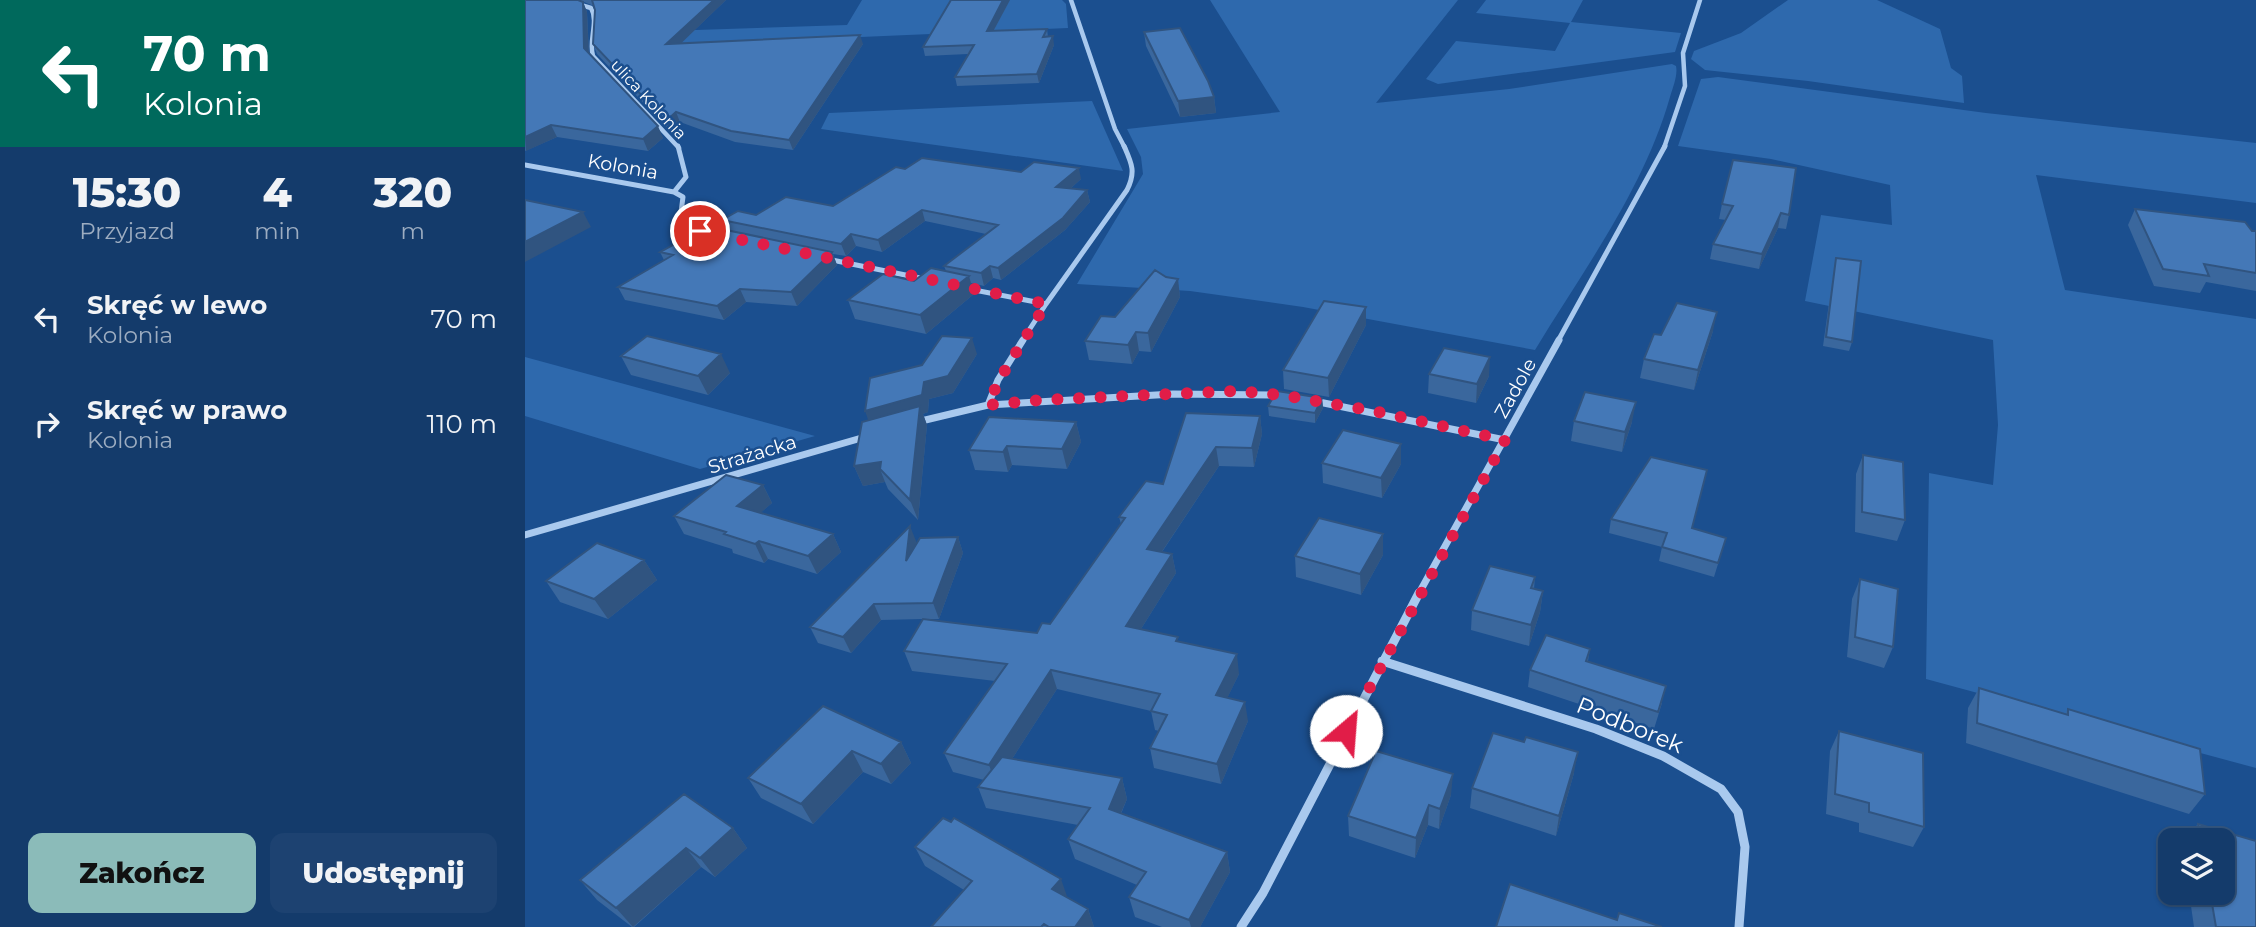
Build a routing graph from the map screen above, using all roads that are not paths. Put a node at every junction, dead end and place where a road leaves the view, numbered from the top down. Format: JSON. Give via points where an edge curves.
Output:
{"nodes":[{"id":1,"x":564,"y":0,"type":"edge"},
{"id":2,"x":1071,"y":0,"type":"edge"},
{"id":3,"x":1699,"y":0,"type":"edge"},
{"id":4,"x":525,"y":164,"type":"edge"},
{"id":5,"x":674,"y":192,"type":"junction"},
{"id":6,"x":713,"y":234,"type":"edge"},
{"id":7,"x":821,"y":257,"type":"edge"},
{"id":8,"x":929,"y":280,"type":"edge"},
{"id":9,"x":955,"y":286,"type":"edge"},
{"id":10,"x":1046,"y":304,"type":"junction"},
{"id":11,"x":1294,"y":398,"type":"edge"},
{"id":12,"x":1307,"y":400,"type":"edge"},
{"id":13,"x":988,"y":405,"type":"junction"},
{"id":14,"x":909,"y":424,"type":"edge"},
{"id":15,"x":869,"y":436,"type":"edge"},
{"id":16,"x":1505,"y":440,"type":"junction"},
{"id":17,"x":525,"y":535,"type":"edge"},
{"id":18,"x":1382,"y":661,"type":"junction"},
{"id":19,"x":1241,"y":927,"type":"edge"},
{"id":20,"x":1739,"y":927,"type":"edge"}],
"edges":[{"from":1,"to":5,"type":"street","name":"ulica Kolonia","via":[[591,8],[593,56],[679,148],[686,177]]},
{"from":2,"to":10,"type":"street","via":[[1134,176]]},
{"from":3,"to":16,"type":"street","name":"Zadole","via":[[1683,53],[1685,86],[1665,147]]},
{"from":4,"to":5,"type":"street","name":"Kolonia"},
{"from":5,"to":6,"type":"street","name":"Kolonia","via":[[683,197],[680,219],[685,225]]},
{"from":7,"to":8,"type":"street"},
{"from":9,"to":10,"type":"street"},
{"from":10,"to":13,"type":"street"},
{"from":11,"to":13,"type":"street","via":[[1238,391]]},
{"from":12,"to":16,"type":"street"},
{"from":13,"to":14,"type":"street"},
{"from":15,"to":17,"type":"street","name":"Strażacka"},
{"from":16,"to":18,"type":"street","name":"Zadole"},
{"from":18,"to":19,"type":"street","name":"Zadole","via":[[1263,893]]},
{"from":18,"to":20,"type":"street","name":"Podborek","via":[[1595,729],[1663,756],[1721,789],[1738,812],[1745,847]]}]}
